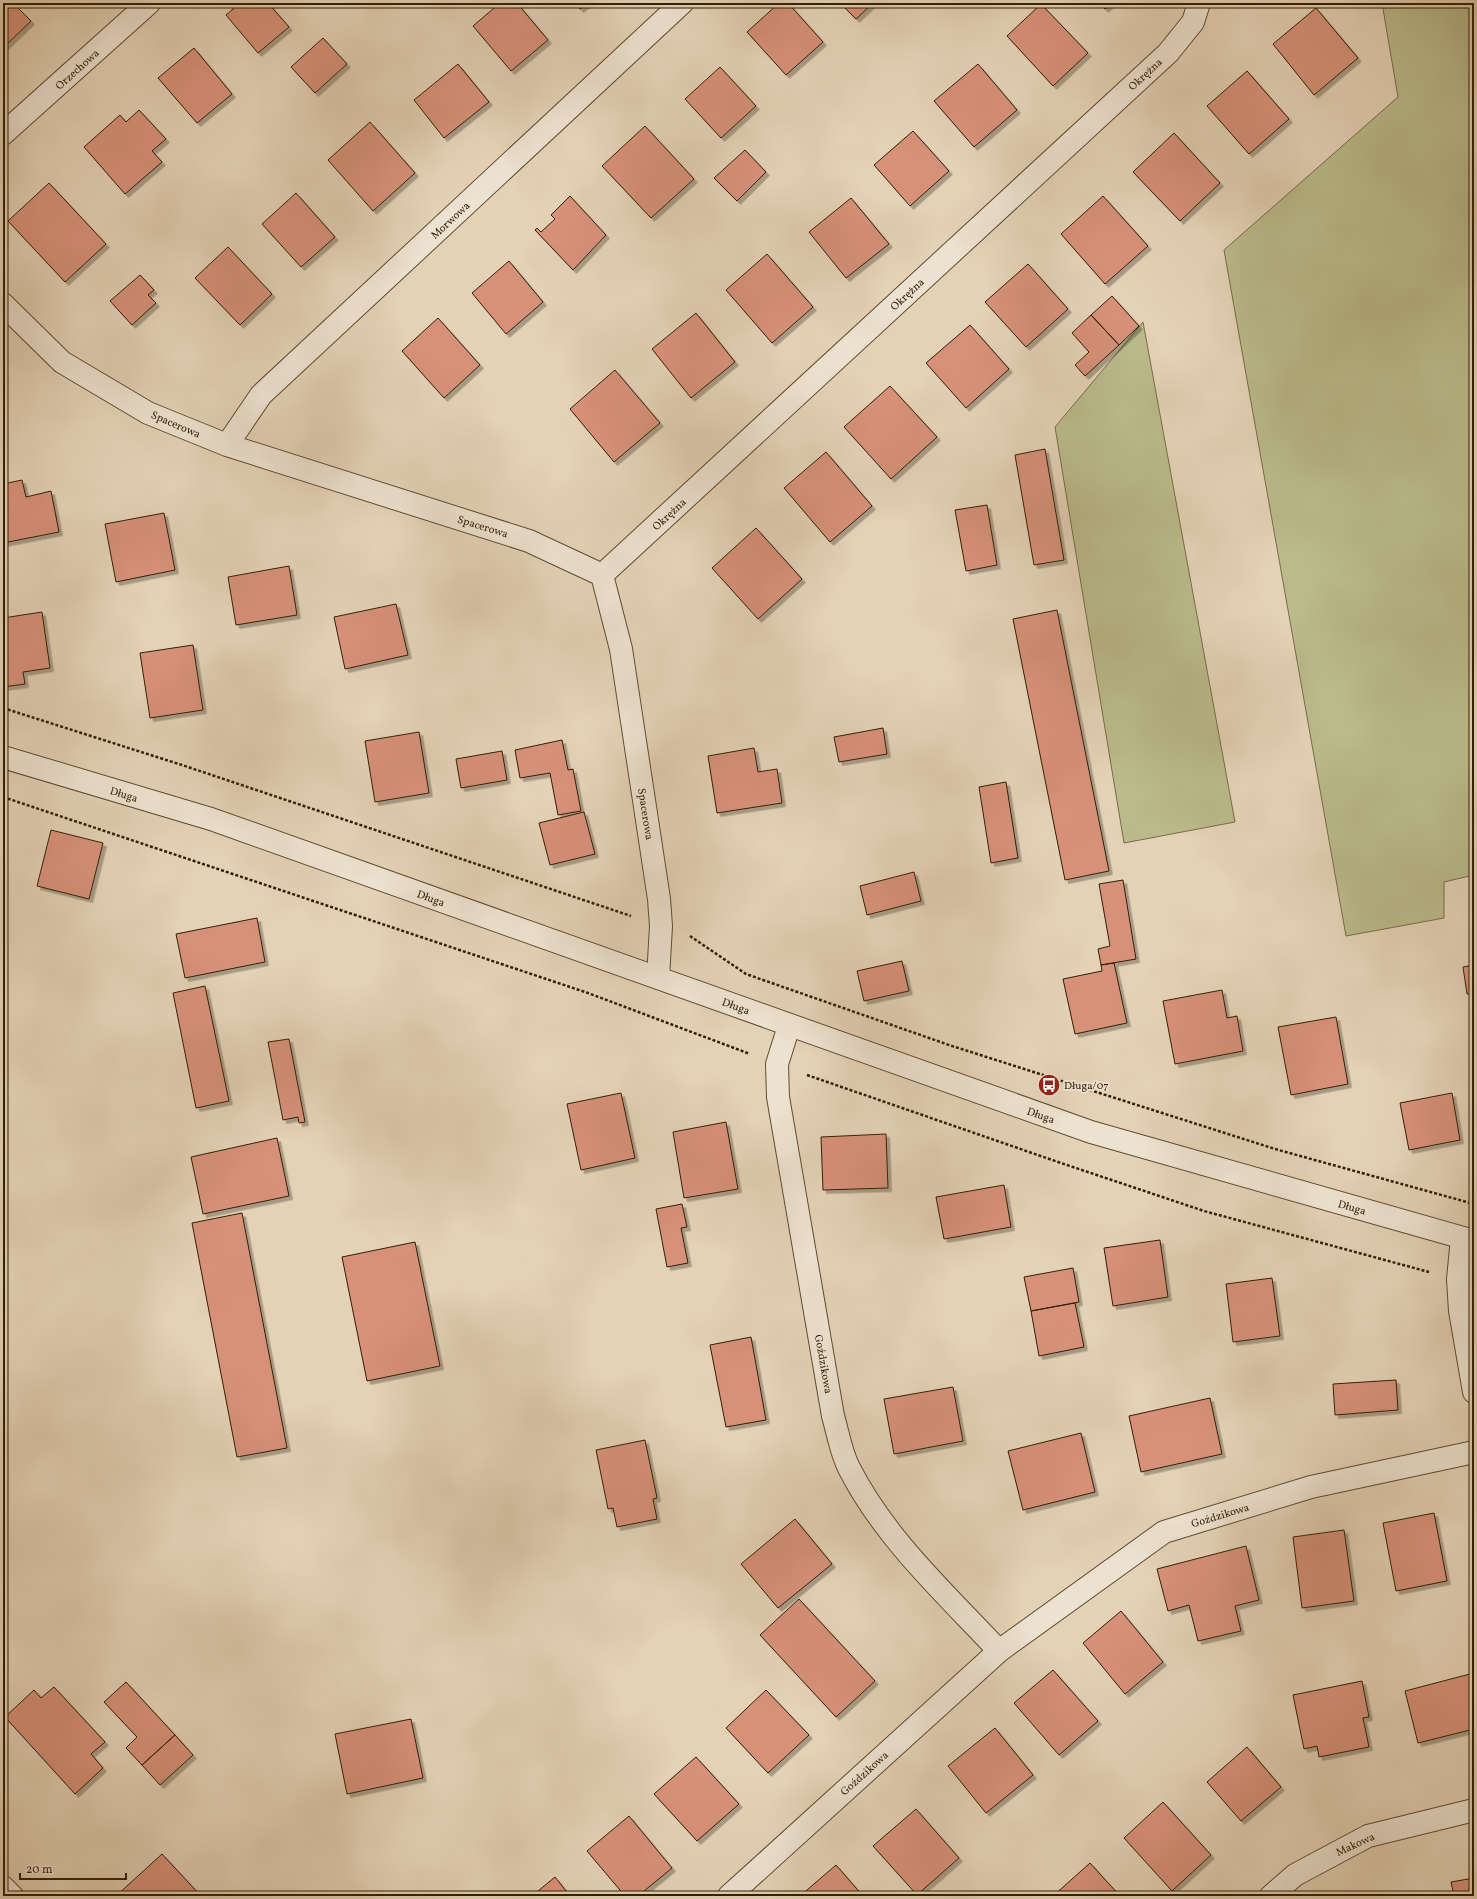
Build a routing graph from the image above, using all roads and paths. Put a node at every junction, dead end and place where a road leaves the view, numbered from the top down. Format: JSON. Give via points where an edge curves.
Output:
{"nodes":[{"id":1,"x":149,"y":3,"type":"edge"},
{"id":2,"x":682,"y":3,"type":"edge"},
{"id":3,"x":1198,"y":3,"type":"edge"},
{"id":4,"x":3,"y":134,"type":"edge"},
{"id":5,"x":3,"y":304,"type":"edge"},
{"id":6,"x":227,"y":445,"type":"junction"},
{"id":7,"x":602,"y":575,"type":"junction"},
{"id":8,"x":3,"y":708,"type":"edge"},
{"id":9,"x":3,"y":757,"type":"edge"},
{"id":10,"x":3,"y":797,"type":"edge"},
{"id":11,"x":661,"y":926,"type":"junction"},
{"id":12,"x":658,"y":978,"type":"junction"},
{"id":13,"x":789,"y":1026,"type":"junction"},
{"id":14,"x":776,"y":1064,"type":"junction"},
{"id":15,"x":1474,"y":1204,"type":"edge"},
{"id":16,"x":1468,"y":1240,"type":"edge"},
{"id":17,"x":1458,"y":1280,"type":"junction"},
{"id":18,"x":1474,"y":1392,"type":"edge"},
{"id":19,"x":1474,"y":1452,"type":"edge"},
{"id":20,"x":999,"y":1651,"type":"junction"},
{"id":21,"x":1474,"y":1810,"type":"edge"},
{"id":22,"x":3,"y":1887,"type":"edge"},
{"id":23,"x":12,"y":1896,"type":"edge"},
{"id":24,"x":729,"y":1896,"type":"edge"},
{"id":25,"x":1270,"y":1896,"type":"edge"}],
"edges":[{"from":1,"to":4,"type":"street","name":"Orzechowa"},
{"from":2,"to":6,"type":"street","name":"Morwowa","via":[[261,395]]},
{"from":3,"to":7,"type":"street","name":"Okrężna","via":[[1193,22],[1168,53]]},
{"from":5,"to":6,"type":"street","name":"Spacerowa","via":[[62,362],[148,413]]},
{"from":6,"to":7,"type":"street","name":"Spacerowa","via":[[529,541]]},
{"from":7,"to":11,"type":"street","name":"Spacerowa","via":[[620,649]]},
{"from":8,"to":11,"type":"path","via":[[182,765]]},
{"from":9,"to":12,"type":"street","name":"Długa","via":[[211,819]]},
{"from":10,"to":14,"type":"path","via":[[588,993]]},
{"from":11,"to":12,"type":"street","name":"Spacerowa"},
{"from":11,"to":15,"type":"path","via":[[693,937],[746,974],[949,1045],[1275,1149]]},
{"from":12,"to":13,"type":"street","name":"Długa"},
{"from":13,"to":14,"type":"street","name":"Goździkowa"},
{"from":13,"to":16,"type":"street","name":"Długa","via":[[1090,1132]]},
{"from":14,"to":17,"type":"path","via":[[1204,1211]]},
{"from":14,"to":20,"type":"street","name":"Goździkowa","via":[[778,1097],[833,1416],[848,1467],[872,1507],[899,1543]]},
{"from":16,"to":17,"type":"street"},
{"from":17,"to":18,"type":"street","via":[[1460,1311]]},
{"from":19,"to":20,"type":"street","name":"Goździkowa","via":[[1311,1487],[1164,1532]]},
{"from":20,"to":24,"type":"street","name":"Goździkowa"},
{"from":21,"to":25,"type":"street","name":"Makowa","via":[[1368,1836],[1295,1875]]},
{"from":22,"to":23,"type":"street"}]}
